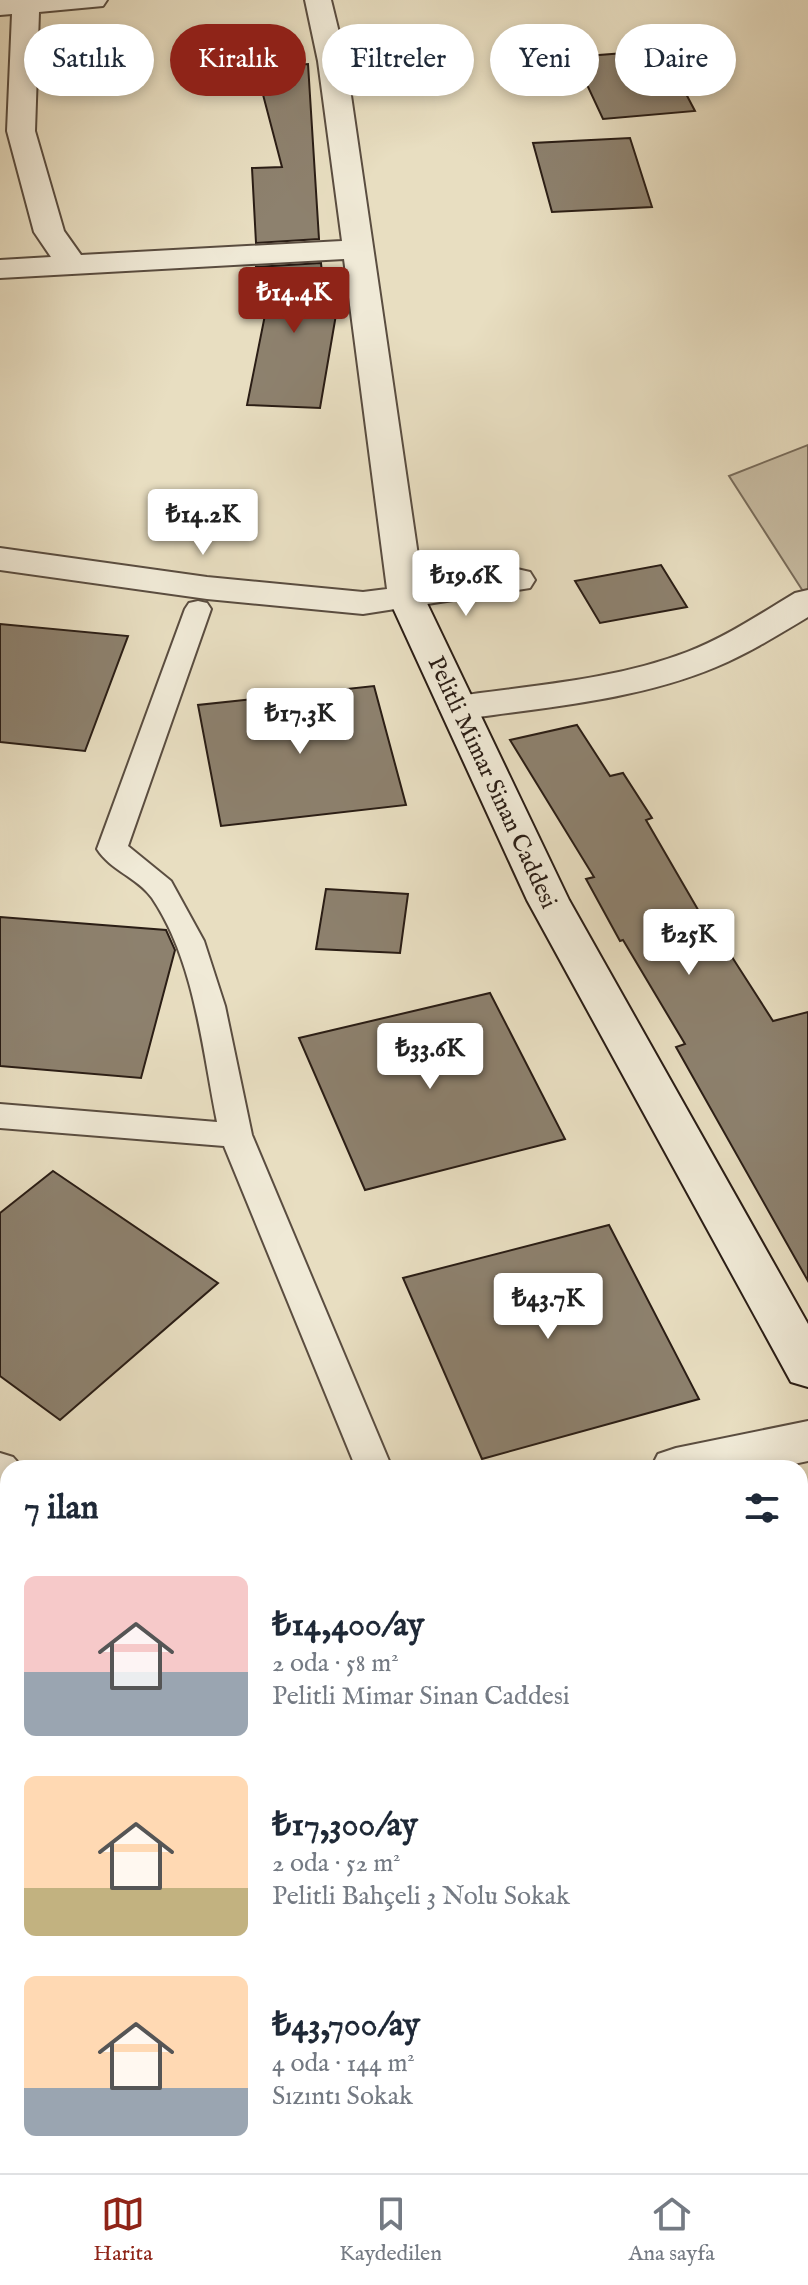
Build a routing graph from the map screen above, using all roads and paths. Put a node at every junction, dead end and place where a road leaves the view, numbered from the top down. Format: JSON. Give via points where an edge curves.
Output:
{"nodes":[{"id":1,"x":94,"y":0,"type":"edge"},
{"id":2,"x":318,"y":0,"type":"edge"},
{"id":3,"x":13,"y":6,"type":"edge"},
{"id":4,"x":358,"y":249,"type":"junction"},
{"id":5,"x":72,"y":264,"type":"junction"},
{"id":6,"x":0,"y":269,"type":"edge"},
{"id":7,"x":0,"y":559,"type":"edge"},
{"id":8,"x":517,"y":580,"type":"dead end"},
{"id":9,"x":406,"y":597,"type":"junction"},
{"id":10,"x":808,"y":601,"type":"edge"},
{"id":11,"x":198,"y":609,"type":"dead end"},
{"id":12,"x":458,"y":708,"type":"junction"},
{"id":13,"x":0,"y":1116,"type":"edge"},
{"id":14,"x":236,"y":1135,"type":"junction"},
{"id":15,"x":808,"y":1368,"type":"edge"},
{"id":16,"x":808,"y":1441,"type":"edge"},
{"id":17,"x":371,"y":1460,"type":"edge"},
{"id":18,"x":715,"y":1460,"type":"edge"}],
"edges":[{"from":1,"to":3,"type":"street"},
{"from":2,"to":4,"type":"street","name":"Pelitli Mimar Sinan Caddesi","via":[[332,61]]},
{"from":3,"to":5,"type":"street","via":[[21,131],[49,232]]},
{"from":4,"to":5,"type":"street"},
{"from":4,"to":9,"type":"street","name":"Pelitli Mimar Sinan Caddesi"},
{"from":5,"to":6,"type":"street"},
{"from":7,"to":9,"type":"street","via":[[207,588],[347,601]]},
{"from":8,"to":9,"type":"street"},
{"from":9,"to":12,"type":"street","name":"Pelitli Mimar Sinan Caddesi"},
{"from":10,"to":12,"type":"street","via":[[732,646],[683,665],[620,682]]},
{"from":11,"to":14,"type":"lane","via":[[112,849],[159,886],[181,924],[206,995]]},
{"from":12,"to":15,"type":"street","name":"Pelitli Mimar Sinan Caddesi","via":[[548,900]]},
{"from":13,"to":14,"type":"lane"},
{"from":14,"to":17,"type":"lane"},
{"from":16,"to":18,"type":"street"}]}
